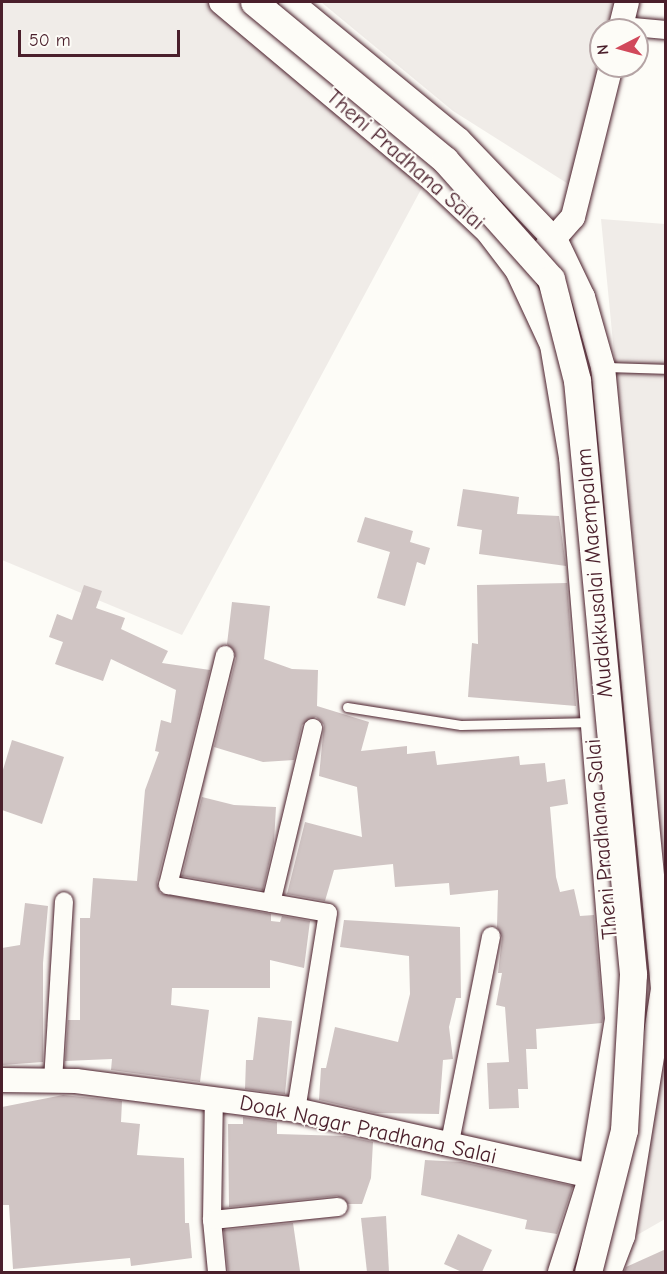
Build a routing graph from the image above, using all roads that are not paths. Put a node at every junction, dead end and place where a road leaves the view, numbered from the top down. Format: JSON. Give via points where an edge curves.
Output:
{"nodes":[{"id":1,"x":221,"y":2,"type":"edge"},
{"id":2,"x":254,"y":2,"type":"edge"},
{"id":3,"x":291,"y":2,"type":"edge"},
{"id":4,"x":627,"y":2,"type":"edge"},
{"id":5,"x":623,"y":18,"type":"edge"},
{"id":6,"x":649,"y":29,"type":"edge"},
{"id":7,"x":666,"y":30,"type":"edge"},
{"id":8,"x":608,"y":78,"type":"edge"},
{"id":9,"x":556,"y":241,"type":"junction"},
{"id":10,"x":517,"y":270,"type":"junction"},
{"id":11,"x":603,"y":367,"type":"junction"},
{"id":12,"x":666,"y":369,"type":"edge"},
{"id":13,"x":225,"y":655,"type":"dead end"},
{"id":14,"x":348,"y":707,"type":"dead end"},
{"id":15,"x":592,"y":722,"type":"junction"},
{"id":16,"x":313,"y":728,"type":"dead end"},
{"id":17,"x":64,"y":901,"type":"dead end"},
{"id":18,"x":271,"y":903,"type":"junction"},
{"id":19,"x":491,"y":936,"type":"dead end"},
{"id":20,"x":2,"y":1080,"type":"edge"},
{"id":21,"x":53,"y":1081,"type":"junction"},
{"id":22,"x":214,"y":1098,"type":"junction"},
{"id":23,"x":296,"y":1110,"type":"junction"},
{"id":24,"x":449,"y":1147,"type":"junction"},
{"id":25,"x":591,"y":1176,"type":"junction"},
{"id":26,"x":338,"y":1207,"type":"dead end"},
{"id":27,"x":212,"y":1220,"type":"junction"},
{"id":28,"x":563,"y":1265,"type":"edge"},
{"id":29,"x":217,"y":1272,"type":"edge"},
{"id":30,"x":602,"y":1272,"type":"edge"}],
"edges":[{"from":1,"to":10,"type":"main road","name":"Theni Pradhana Salai","via":[[432,179],[488,232]]},
{"from":2,"to":30,"type":"main road","name":"Mudakkusalai Maempalam","bridge":true,"via":[[445,160],[551,279],[577,380],[633,974],[624,1130]]},
{"from":3,"to":9,"type":"main road","name":"Theni Pradhana Salai","via":[[459,140]]},
{"from":4,"to":5,"type":"main road"},
{"from":6,"to":7,"type":"street"},
{"from":8,"to":9,"type":"main road","via":[[573,217]]},
{"from":9,"to":10,"type":"main road"},
{"from":9,"to":11,"type":"main road","name":"Theni Pradhana Salai","via":[[584,297]]},
{"from":10,"to":15,"type":"main road","name":"Theni Pradhana Salai","via":[[554,356],[571,457]]},
{"from":11,"to":12,"type":"lane"},
{"from":11,"to":30,"type":"main road","name":"Theni Pradhana Salai","via":[[663,989],[623,1236]]},
{"from":13,"to":18,"type":"street","via":[[168,885]]},
{"from":14,"to":15,"type":"lane","via":[[461,725]]},
{"from":15,"to":25,"type":"main road","name":"Theni Pradhana Salai","via":[[617,1019]]},
{"from":16,"to":18,"type":"street"},
{"from":17,"to":21,"type":"street"},
{"from":18,"to":23,"type":"street","via":[[328,913]]},
{"from":19,"to":24,"type":"street"},
{"from":20,"to":21,"type":"main road","name":"Doak Nagar Pradhana Salai"},
{"from":21,"to":22,"type":"main road","name":"Doak Nagar Pradhana Salai"},
{"from":22,"to":23,"type":"main road","name":"Doak Nagar Pradhana Salai"},
{"from":22,"to":27,"type":"street"},
{"from":23,"to":24,"type":"main road","name":"Doak Nagar Pradhana Salai"},
{"from":24,"to":25,"type":"main road","name":"Doak Nagar Pradhana Salai"},
{"from":25,"to":28,"type":"main road","name":"Theni Pradhana Salai"},
{"from":26,"to":27,"type":"street"},
{"from":27,"to":29,"type":"street"},
{"from":28,"to":30,"type":"main road"}]}
